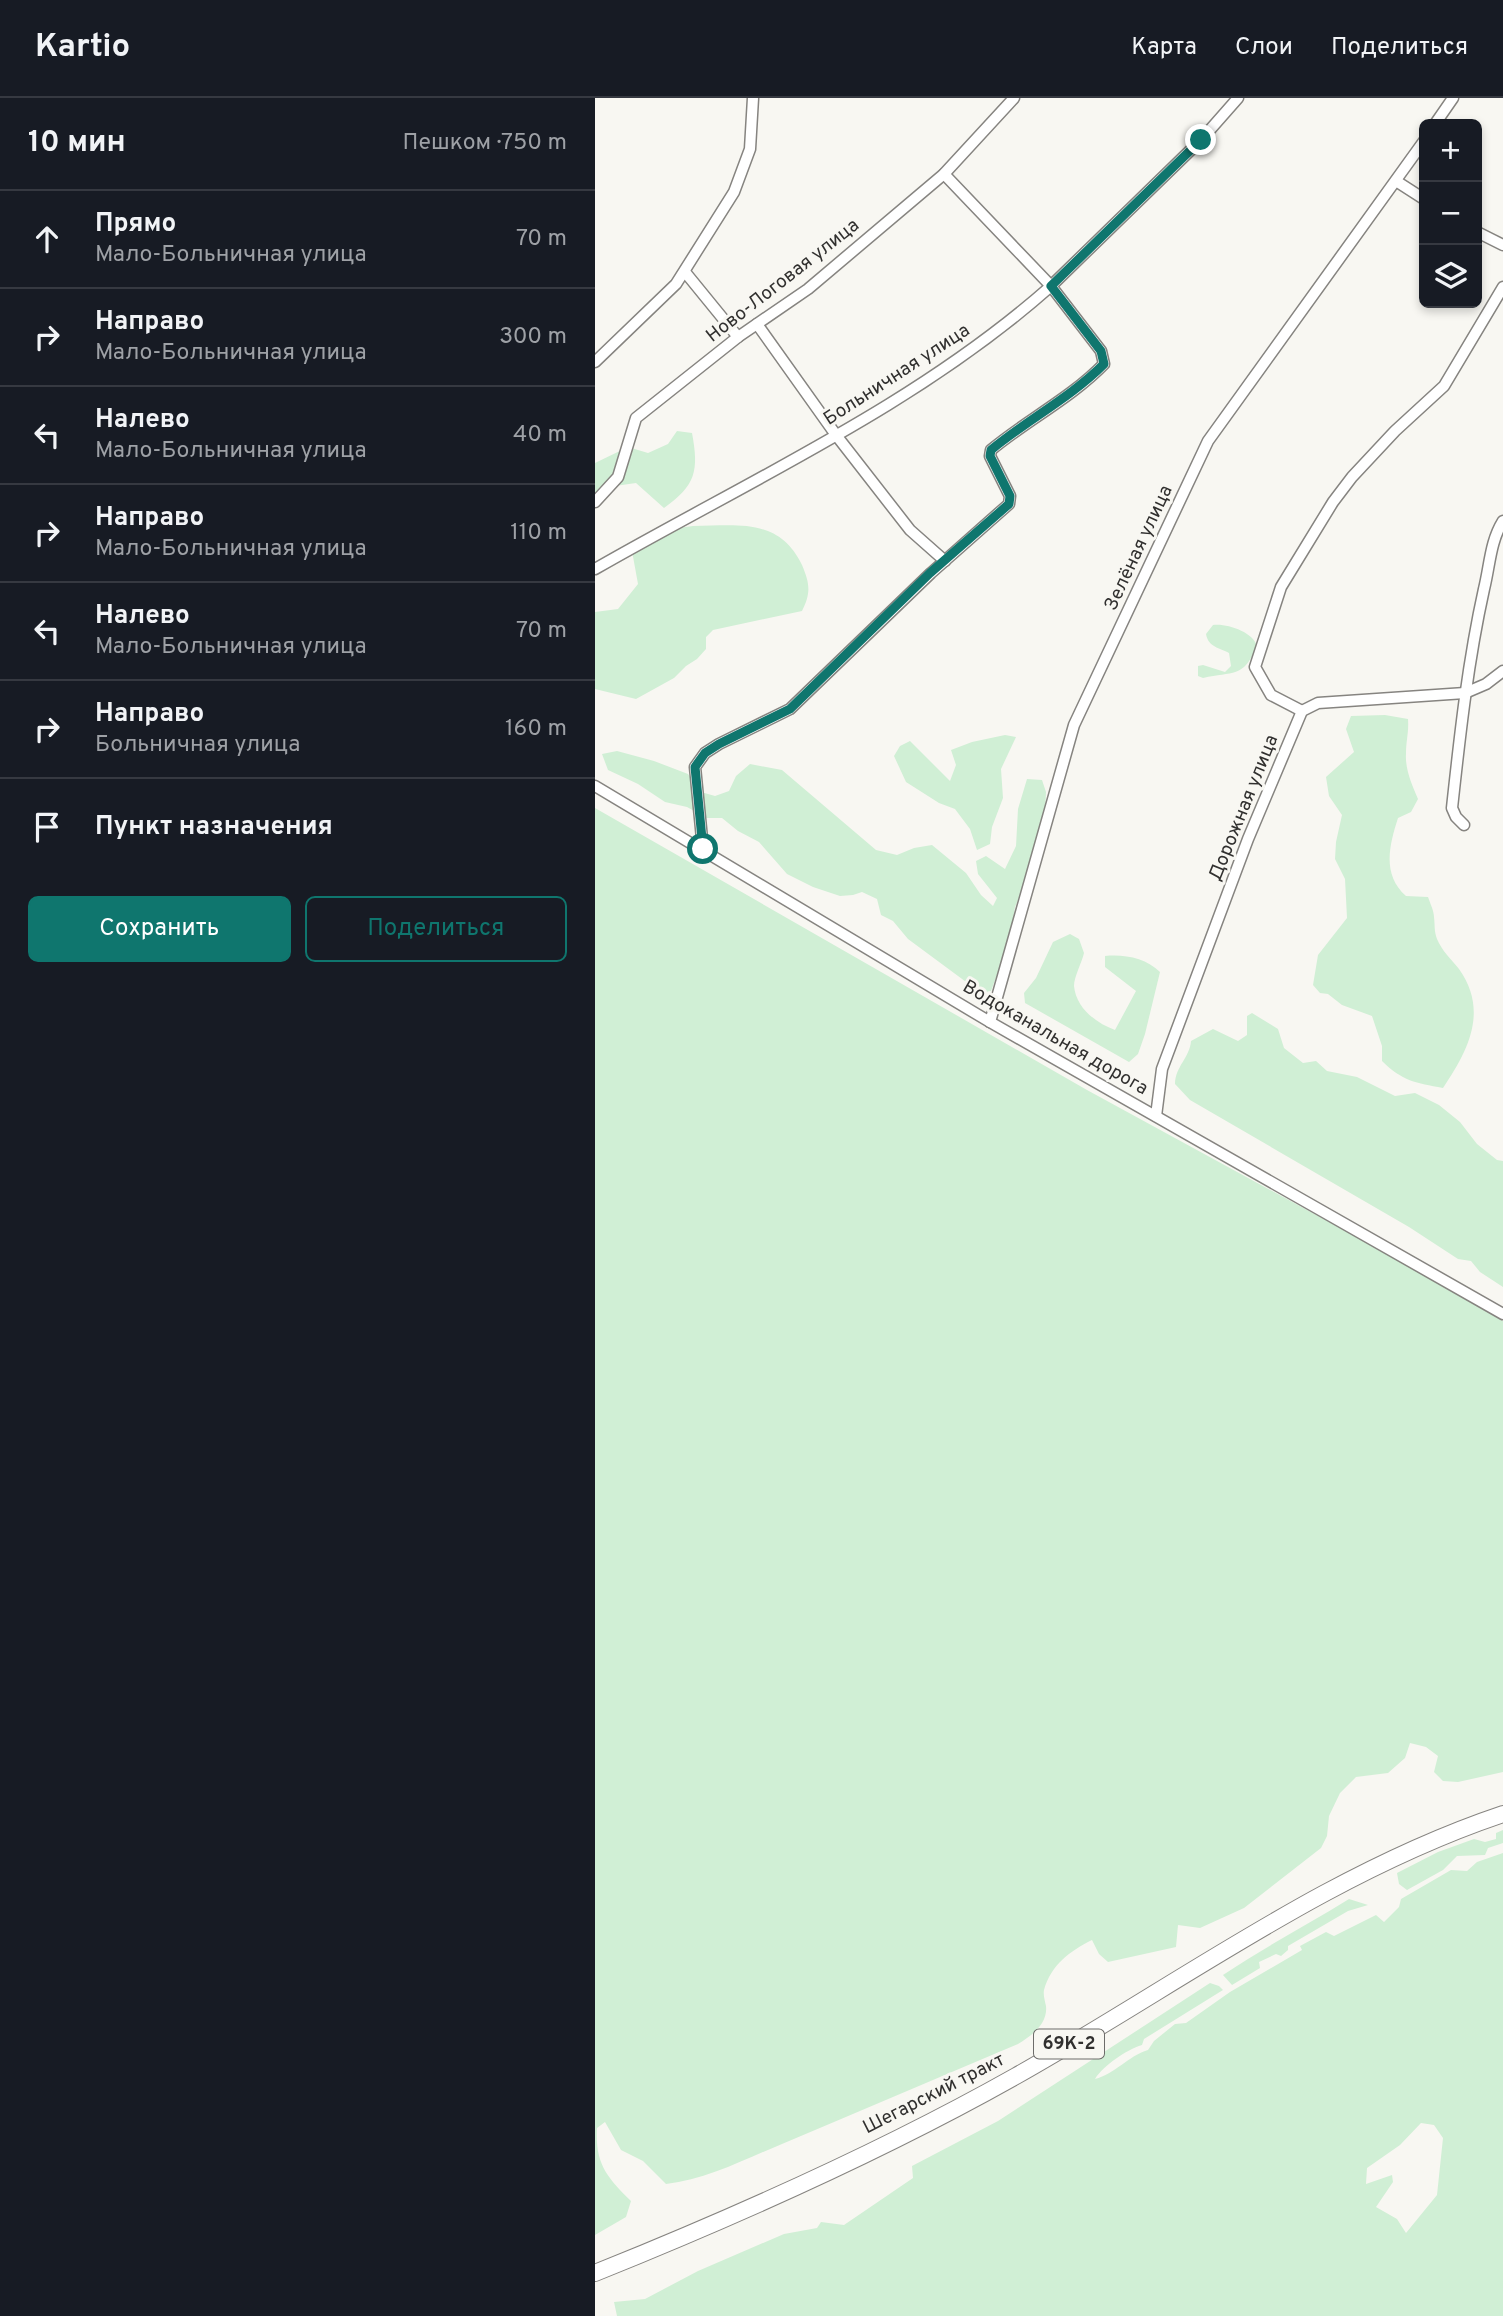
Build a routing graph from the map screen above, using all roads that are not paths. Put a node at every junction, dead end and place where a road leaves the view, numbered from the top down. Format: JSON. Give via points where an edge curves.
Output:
{"nodes":[{"id":1,"x":753,"y":98,"type":"edge"},
{"id":2,"x":1014,"y":98,"type":"edge"},
{"id":3,"x":1238,"y":98,"type":"edge"},
{"id":4,"x":1453,"y":98,"type":"edge"},
{"id":5,"x":1438,"y":119,"type":"edge"},
{"id":6,"x":1419,"y":148,"type":"edge"},
{"id":7,"x":944,"y":174,"type":"junction"},
{"id":8,"x":1396,"y":181,"type":"junction"},
{"id":9,"x":1419,"y":196,"type":"edge"},
{"id":10,"x":1482,"y":234,"type":"edge"},
{"id":11,"x":1503,"y":245,"type":"edge"},
{"id":12,"x":685,"y":272,"type":"junction"},
{"id":13,"x":1051,"y":286,"type":"junction"},
{"id":14,"x":1503,"y":287,"type":"edge"},
{"id":15,"x":757,"y":324,"type":"junction"},
{"id":16,"x":738,"y":337,"type":"junction"},
{"id":17,"x":595,"y":362,"type":"edge"},
{"id":18,"x":836,"y":435,"type":"junction"},
{"id":19,"x":595,"y":502,"type":"edge"},
{"id":20,"x":1503,"y":521,"type":"edge"},
{"id":21,"x":945,"y":561,"type":"junction"},
{"id":22,"x":595,"y":569,"type":"edge"},
{"id":23,"x":1503,"y":671,"type":"edge"},
{"id":24,"x":1465,"y":693,"type":"junction"},
{"id":25,"x":1303,"y":711,"type":"junction"},
{"id":26,"x":595,"y":786,"type":"edge"},
{"id":27,"x":1464,"y":825,"type":"dead end"},
{"id":28,"x":703,"y":849,"type":"junction"},
{"id":29,"x":991,"y":1023,"type":"junction"},
{"id":30,"x":1156,"y":1116,"type":"junction"},
{"id":31,"x":1503,"y":1314,"type":"edge"},
{"id":32,"x":1503,"y":1814,"type":"edge"},
{"id":33,"x":595,"y":2273,"type":"edge"}],
"edges":[{"from":1,"to":12,"type":"street","via":[[750,149],[744,168]]},
{"from":2,"to":7,"type":"street","name":"Ново-Логовая улица"},
{"from":3,"to":13,"type":"street","name":"Больничная улица"},
{"from":4,"to":5,"type":"street"},
{"from":6,"to":8,"type":"street","name":"Зелёная улица"},
{"from":7,"to":13,"type":"street"},
{"from":7,"to":15,"type":"street","name":"Ново-Логовая улица","via":[[808,289]]},
{"from":8,"to":9,"type":"street"},
{"from":8,"to":29,"type":"street","name":"Зелёная улица","via":[[1208,441],[1074,725]]},
{"from":10,"to":11,"type":"street"},
{"from":12,"to":16,"type":"street"},
{"from":12,"to":17,"type":"street"},
{"from":13,"to":18,"type":"street","name":"Больничная улица","via":[[944,370]]},
{"from":13,"to":21,"type":"street","via":[[1101,351],[1104,364],[1087,382],[991,450],[1009,504]]},
{"from":14,"to":25,"type":"street","via":[[1444,386],[1352,477],[1281,587],[1255,667],[1271,695]]},
{"from":15,"to":16,"type":"street","name":"Ново-Логовая улица"},
{"from":15,"to":18,"type":"street"},
{"from":16,"to":19,"type":"street","name":"Ново-Логовая улица","via":[[636,418],[618,477]]},
{"from":18,"to":21,"type":"street","via":[[910,530]]},
{"from":18,"to":22,"type":"street","name":"Больничная улица"},
{"from":20,"to":24,"type":"street","via":[[1493,545],[1473,635]]},
{"from":21,"to":28,"type":"street","via":[[790,709],[719,744],[698,760]]},
{"from":23,"to":24,"type":"street"},
{"from":24,"to":25,"type":"street","via":[[1318,703]]},
{"from":24,"to":27,"type":"street","via":[[1452,808]]},
{"from":25,"to":30,"type":"street","name":"Дорожная улица","via":[[1248,839],[1162,1069]]},
{"from":26,"to":28,"type":"street","name":"Водоканальная дорога"},
{"from":28,"to":29,"type":"street","name":"Водоканальная дорога"},
{"from":29,"to":30,"type":"street","name":"Водоканальная дорога"},
{"from":30,"to":31,"type":"street","name":"Водоканальная дорога"},
{"from":32,"to":33,"type":"main road","name":"Шегарский тракт","number":"69К-2","via":[[1420,1845],[1347,1880],[1016,2076],[931,2121],[738,2213]]}]}
